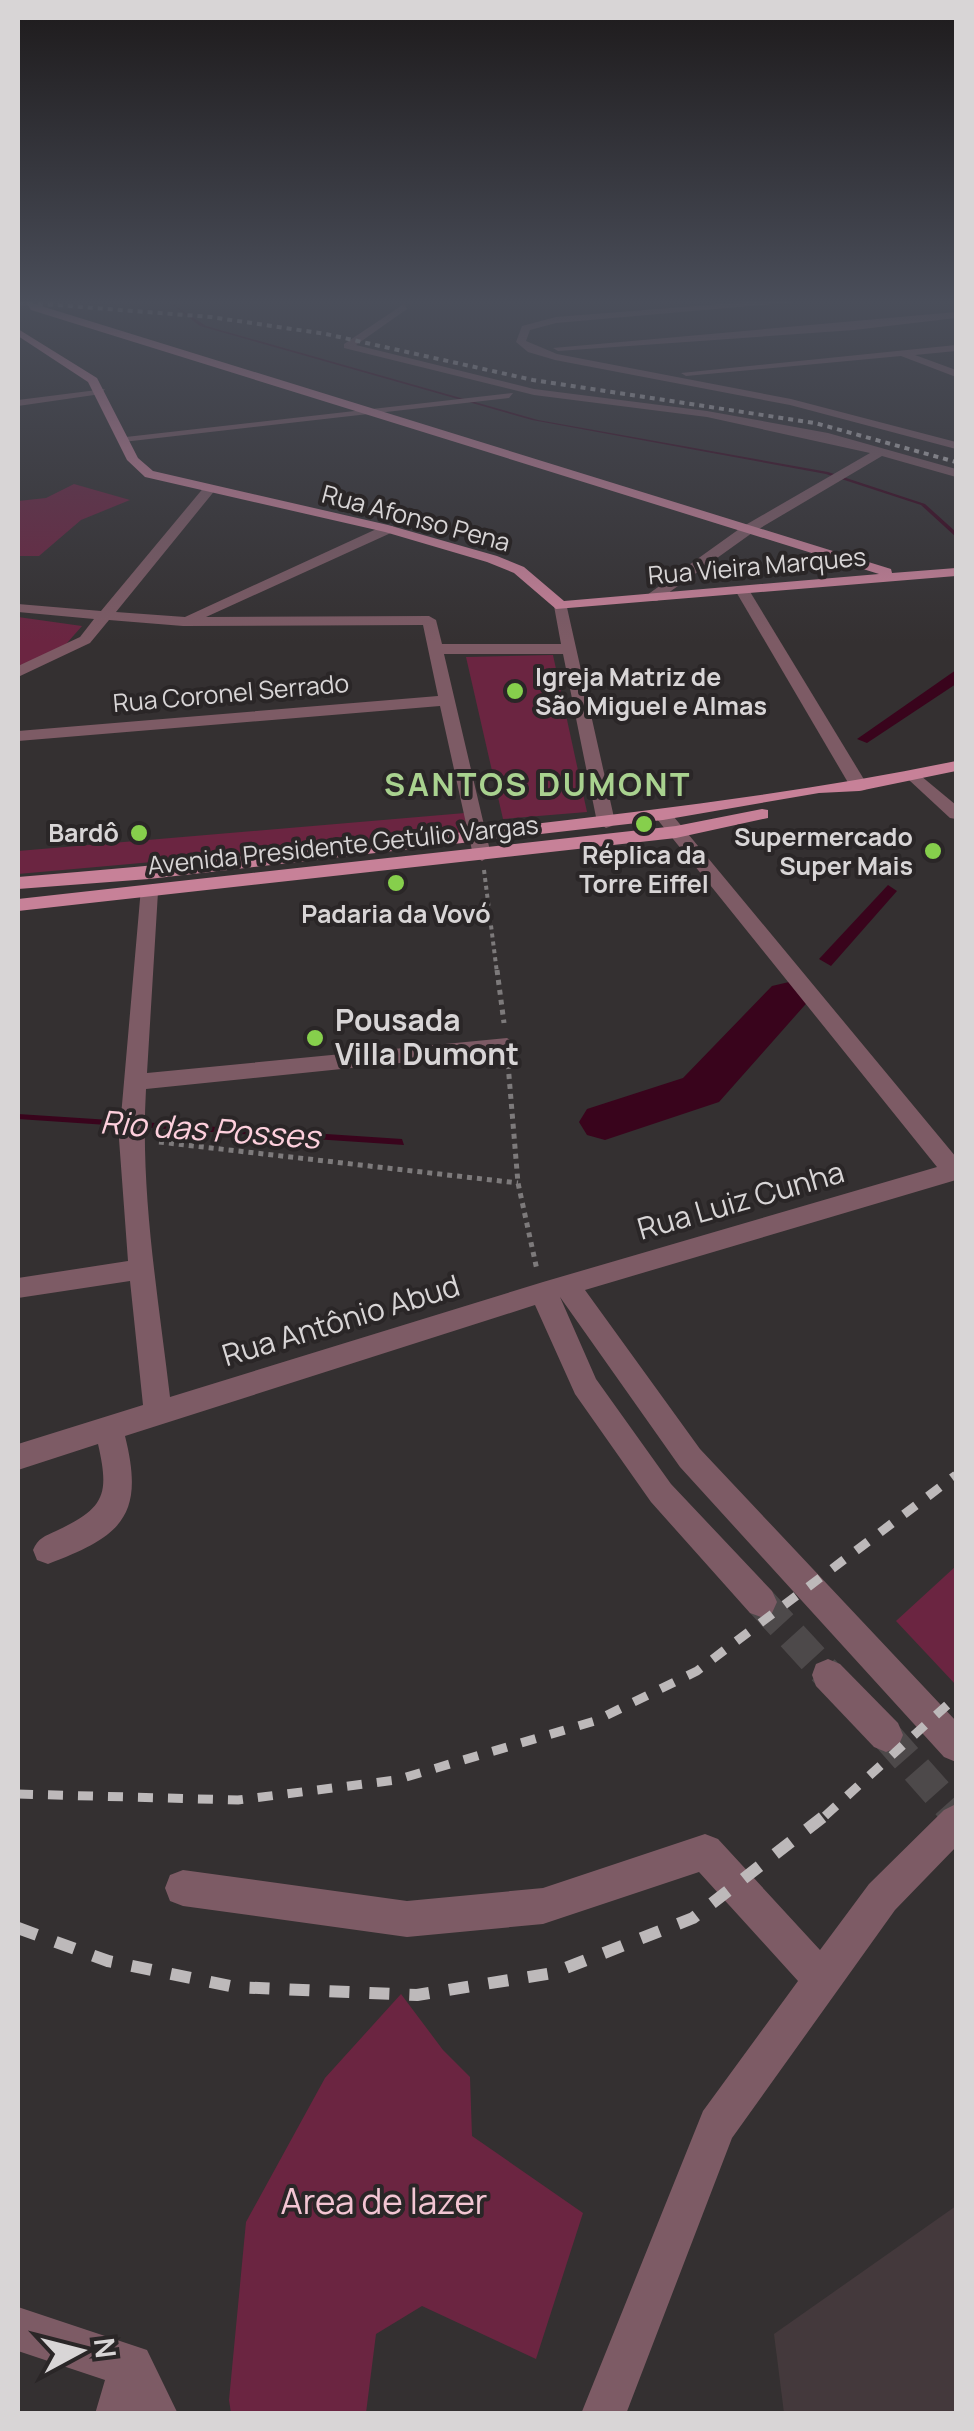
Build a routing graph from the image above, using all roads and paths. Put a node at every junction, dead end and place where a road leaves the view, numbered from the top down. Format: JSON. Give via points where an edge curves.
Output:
{"nodes":[{"id":1,"x":111,"y":414,"type":"edge"},
{"id":2,"x":326,"y":414,"type":"edge"},
{"id":3,"x":379,"y":414,"type":"edge"},
{"id":4,"x":709,"y":414,"type":"edge"},
{"id":5,"x":838,"y":414,"type":"edge"},
{"id":6,"x":122,"y":438,"type":"junction"},
{"id":7,"x":956,"y":446,"type":"edge"},
{"id":8,"x":882,"y":451,"type":"junction"},
{"id":9,"x":956,"y":474,"type":"edge"},
{"id":10,"x":210,"y":489,"type":"junction"},
{"id":11,"x":388,"y":529,"type":"junction"},
{"id":12,"x":746,"y":530,"type":"junction"},
{"id":13,"x":956,"y":572,"type":"edge"},
{"id":14,"x":900,"y":576,"type":"junction"},
{"id":15,"x":742,"y":590,"type":"junction"},
{"id":16,"x":652,"y":598,"type":"junction"},
{"id":17,"x":561,"y":606,"type":"junction"},
{"id":18,"x":18,"y":608,"type":"edge"},
{"id":19,"x":105,"y":618,"type":"junction"},
{"id":20,"x":182,"y":622,"type":"junction"},
{"id":21,"x":437,"y":649,"type":"junction"},
{"id":22,"x":569,"y":649,"type":"junction"},
{"id":23,"x":18,"y":672,"type":"edge"},
{"id":24,"x":449,"y":700,"type":"junction"},
{"id":25,"x":18,"y":736,"type":"edge"},
{"id":26,"x":956,"y":766,"type":"edge"},
{"id":27,"x":914,"y":776,"type":"junction"},
{"id":28,"x":853,"y":787,"type":"junction"},
{"id":29,"x":956,"y":814,"type":"edge"},
{"id":30,"x":606,"y":822,"type":"junction"},
{"id":31,"x":669,"y":824,"type":"junction"},
{"id":32,"x":480,"y":846,"type":"junction"},
{"id":33,"x":278,"y":859,"type":"junction"},
{"id":34,"x":18,"y":883,"type":"edge"},
{"id":35,"x":148,"y":892,"type":"junction"},
{"id":36,"x":18,"y":905,"type":"edge"},
{"id":37,"x":507,"y":1045,"type":"junction"},
{"id":38,"x":134,"y":1082,"type":"junction"},
{"id":39,"x":132,"y":1125,"type":"junction"},
{"id":40,"x":956,"y":1172,"type":"edge"},
{"id":41,"x":518,"y":1184,"type":"junction"},
{"id":42,"x":141,"y":1270,"type":"junction"},
{"id":43,"x":18,"y":1288,"type":"edge"},
{"id":44,"x":555,"y":1289,"type":"junction"},
{"id":45,"x":158,"y":1412,"type":"junction"},
{"id":46,"x":109,"y":1429,"type":"junction"},
{"id":47,"x":18,"y":1458,"type":"edge"},
{"id":48,"x":48,"y":1550,"type":"dead end"},
{"id":49,"x":761,"y":1602,"type":"tunnel mouth"},
{"id":50,"x":828,"y":1675,"type":"tunnel mouth"},
{"id":51,"x":886,"y":1736,"type":"tunnel mouth"},
{"id":52,"x":956,"y":1744,"type":"edge"},
{"id":53,"x":956,"y":1822,"type":"edge"},
{"id":54,"x":183,"y":1888,"type":"dead end"},
{"id":55,"x":822,"y":1980,"type":"junction"},
{"id":56,"x":18,"y":2330,"type":"edge"},
{"id":57,"x":131,"y":2366,"type":"junction"},
{"id":58,"x":118,"y":2414,"type":"edge"},
{"id":59,"x":156,"y":2414,"type":"edge"},
{"id":60,"x":603,"y":2414,"type":"edge"}],
"edges":[{"from":1,"to":6,"type":"main road","name":"Rua Afonso Pena"},
{"from":2,"to":6,"type":"street"},
{"from":3,"to":12,"type":"main road"},
{"from":4,"to":8,"type":"street"},
{"from":5,"to":7,"type":"street"},
{"from":6,"to":10,"type":"main road","name":"Rua Afonso Pena","via":[[149,474]]},
{"from":8,"to":9,"type":"street"},
{"from":8,"to":12,"type":"street"},
{"from":10,"to":11,"type":"main road","name":"Rua Afonso Pena"},
{"from":10,"to":19,"type":"street"},
{"from":11,"to":17,"type":"main road","name":"Rua Afonso Pena","via":[[518,570]]},
{"from":11,"to":20,"type":"street"},
{"from":12,"to":14,"type":"main road"},
{"from":12,"to":16,"type":"street"},
{"from":13,"to":14,"type":"main road","name":"Rua Vieira Marques"},
{"from":14,"to":15,"type":"main road","name":"Rua Vieira Marques"},
{"from":15,"to":16,"type":"main road","name":"Rua Vieira Marques"},
{"from":15,"to":28,"type":"street"},
{"from":16,"to":17,"type":"main road","name":"Rua Vieira Marques"},
{"from":17,"to":22,"type":"street"},
{"from":18,"to":19,"type":"street"},
{"from":19,"to":20,"type":"street"},
{"from":19,"to":23,"type":"street","via":[[70,650]]},
{"from":20,"to":21,"type":"street","via":[[417,618],[432,623]]},
{"from":21,"to":22,"type":"street"},
{"from":21,"to":24,"type":"street"},
{"from":22,"to":30,"type":"street"},
{"from":24,"to":25,"type":"street","name":"Rua Coronel Serrado"},
{"from":24,"to":32,"type":"street"},
{"from":26,"to":27,"type":"main road","name":"Avenida Presidente Getúlio Vargas"},
{"from":27,"to":28,"type":"main road","name":"Avenida Presidente Getúlio Vargas"},
{"from":27,"to":29,"type":"street"},
{"from":28,"to":31,"type":"main road","name":"Avenida Presidente Getúlio Vargas","via":[[833,800]]},
{"from":30,"to":31,"type":"main road","name":"Avenida Presidente Getúlio Vargas"},
{"from":30,"to":32,"type":"main road","name":"Avenida Presidente Getúlio Vargas","via":[[598,832]]},
{"from":31,"to":32,"type":"main road","name":"Avenida Presidente Getúlio Vargas"},
{"from":31,"to":40,"type":"street"},
{"from":32,"to":33,"type":"main road","name":"Avenida Presidente Getúlio Vargas"},
{"from":32,"to":35,"type":"main road","name":"Avenida Presidente Getúlio Vargas"},
{"from":32,"to":37,"type":"path"},
{"from":33,"to":34,"type":"main road","name":"Avenida Presidente Getúlio Vargas"},
{"from":33,"to":35,"type":"main road","via":[[178,878]]},
{"from":35,"to":36,"type":"main road","name":"Avenida Presidente Getúlio Vargas"},
{"from":35,"to":38,"type":"street"},
{"from":37,"to":38,"type":"street"},
{"from":37,"to":41,"type":"path"},
{"from":38,"to":39,"type":"street"},
{"from":39,"to":41,"type":"path"},
{"from":39,"to":42,"type":"street"},
{"from":40,"to":44,"type":"street","name":"Rua Luiz Cunha"},
{"from":41,"to":44,"type":"path"},
{"from":42,"to":43,"type":"street"},
{"from":42,"to":45,"type":"street"},
{"from":44,"to":45,"type":"street","name":"Rua Antônio Abud"},
{"from":44,"to":49,"type":"street","via":[[585,1386],[661,1493]]},
{"from":44,"to":52,"type":"street","via":[[690,1458]]},
{"from":45,"to":46,"type":"street","name":"Rua Antônio Abud"},
{"from":46,"to":47,"type":"street","name":"Rua Antônio Abud"},
{"from":46,"to":48,"type":"street","via":[[122,1487],[117,1506],[99,1526]]},
{"from":50,"to":51,"type":"street"},
{"from":53,"to":55,"type":"street","via":[[882,1897]]},
{"from":54,"to":55,"type":"street","via":[[407,1919],[542,1906],[705,1852]]},
{"from":55,"to":60,"type":"street","via":[[717,2125]]},
{"from":56,"to":57,"type":"street"},
{"from":57,"to":58,"type":"street"},
{"from":57,"to":59,"type":"street"}]}
